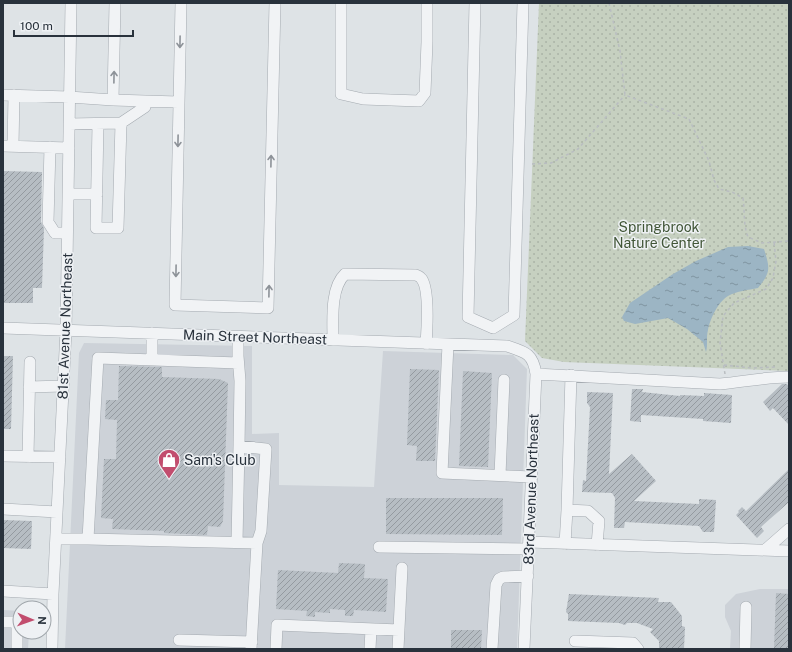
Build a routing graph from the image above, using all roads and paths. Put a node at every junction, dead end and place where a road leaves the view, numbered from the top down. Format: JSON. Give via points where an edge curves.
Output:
{"nodes":[{"id":1,"x":71,"y":3,"type":"edge"},
{"id":2,"x":115,"y":3,"type":"edge"},
{"id":3,"x":181,"y":3,"type":"edge"},
{"id":4,"x":275,"y":3,"type":"edge"},
{"id":5,"x":341,"y":3,"type":"edge"},
{"id":6,"x":427,"y":3,"type":"edge"},
{"id":7,"x":476,"y":3,"type":"edge"},
{"id":8,"x":523,"y":3,"type":"edge"},
{"id":9,"x":609,"y":3,"type":"edge"},
{"id":10,"x":3,"y":95,"type":"edge"},
{"id":11,"x":14,"y":95,"type":"junction"},
{"id":12,"x":625,"y":95,"type":"junction"},
{"id":13,"x":69,"y":97,"type":"junction"},
{"id":14,"x":113,"y":100,"type":"junction"},
{"id":15,"x":146,"y":102,"type":"junction"},
{"id":16,"x":178,"y":102,"type":"junction"},
{"id":17,"x":121,"y":123,"type":"junction"},
{"id":18,"x":69,"y":124,"type":"junction"},
{"id":19,"x":98,"y":124,"type":"junction"},
{"id":20,"x":8,"y":146,"type":"edge"},
{"id":21,"x":50,"y":147,"type":"junction"},
{"id":22,"x":69,"y":148,"type":"junction"},
{"id":23,"x":532,"y":164,"type":"dead end"},
{"id":24,"x":68,"y":194,"type":"junction"},
{"id":25,"x":97,"y":194,"type":"junction"},
{"id":26,"x":68,"y":233,"type":"junction"},
{"id":27,"x":789,"y":241,"type":"edge"},
{"id":28,"x":774,"y":242,"type":"junction"},
{"id":29,"x":3,"y":328,"type":"edge"},
{"id":30,"x":493,"y":328,"type":"junction"},
{"id":31,"x":66,"y":330,"type":"junction"},
{"id":32,"x":152,"y":333,"type":"junction"},
{"id":33,"x":238,"y":337,"type":"junction"},
{"id":34,"x":333,"y":340,"type":"junction"},
{"id":35,"x":426,"y":344,"type":"junction"},
{"id":36,"x":448,"y":344,"type":"junction"},
{"id":37,"x":492,"y":346,"type":"junction"},
{"id":38,"x":507,"y":346,"type":"joint"},
{"id":39,"x":152,"y":360,"type":"junction"},
{"id":40,"x":30,"y":362,"type":"dead end"},
{"id":41,"x":238,"y":363,"type":"junction"},
{"id":42,"x":724,"y":365,"type":"junction"},
{"id":43,"x":782,"y":367,"type":"dead end"},
{"id":44,"x":536,"y":374,"type":"junction"},
{"id":45,"x":571,"y":375,"type":"junction"},
{"id":46,"x":789,"y":377,"type":"edge"},
{"id":47,"x":504,"y":380,"type":"dead end"},
{"id":48,"x":727,"y":384,"type":"junction"},
{"id":49,"x":63,"y":386,"type":"junction"},
{"id":50,"x":29,"y":387,"type":"junction"},
{"id":51,"x":239,"y":446,"type":"junction"},
{"id":52,"x":3,"y":456,"type":"edge"},
{"id":53,"x":28,"y":457,"type":"junction"},
{"id":54,"x":60,"y":457,"type":"junction"},
{"id":55,"x":500,"y":475,"type":"junction"},
{"id":56,"x":532,"y":477,"type":"junction"},
{"id":57,"x":3,"y":509,"type":"edge"},
{"id":58,"x":567,"y":510,"type":"junction"},
{"id":59,"x":57,"y":512,"type":"junction"},
{"id":60,"x":789,"y":529,"type":"edge"},
{"id":61,"x":56,"y":539,"type":"junction"},
{"id":62,"x":88,"y":539,"type":"junction"},
{"id":63,"x":237,"y":542,"type":"junction"},
{"id":64,"x":257,"y":543,"type":"junction"},
{"id":65,"x":565,"y":544,"type":"junction"},
{"id":66,"x":529,"y":545,"type":"junction"},
{"id":67,"x":597,"y":545,"type":"junction"},
{"id":68,"x":379,"y":547,"type":"dead end"},
{"id":69,"x":765,"y":550,"type":"junction"},
{"id":70,"x":789,"y":551,"type":"edge"},
{"id":71,"x":402,"y":568,"type":"dead end"},
{"id":72,"x":528,"y":576,"type":"junction"},
{"id":73,"x":3,"y":591,"type":"edge"},
{"id":74,"x":53,"y":594,"type":"junction"},
{"id":75,"x":746,"y":608,"type":"dead end"},
{"id":76,"x":3,"y":622,"type":"edge"},
{"id":77,"x":371,"y":629,"type":"junction"},
{"id":78,"x":399,"y":630,"type":"junction"},
{"id":79,"x":178,"y":640,"type":"dead end"},
{"id":80,"x":574,"y":641,"type":"dead end"},
{"id":81,"x":209,"y":645,"type":"edge"},
{"id":82,"x":252,"y":646,"type":"edge"},
{"id":83,"x":231,"y":647,"type":"edge"},
{"id":84,"x":17,"y":649,"type":"edge"},
{"id":85,"x":52,"y":649,"type":"edge"},
{"id":86,"x":276,"y":649,"type":"edge"},
{"id":87,"x":370,"y":649,"type":"edge"},
{"id":88,"x":398,"y":649,"type":"edge"},
{"id":89,"x":492,"y":649,"type":"edge"},
{"id":90,"x":524,"y":649,"type":"edge"},
{"id":91,"x":638,"y":649,"type":"edge"},
{"id":92,"x":744,"y":649,"type":"edge"}],
"edges":[{"from":1,"to":13,"type":"street","name":"81st Avenue Northeast"},
{"from":14,"to":2,"type":"street","one_way":true},
{"from":3,"to":16,"type":"street","one_way":true},
{"from":16,"to":4,"type":"street","one_way":true,"via":[[175,305],[268,308]]},
{"from":5,"to":6,"type":"street","via":[[341,94],[363,99],[418,100],[425,93]]},
{"from":7,"to":30,"type":"street","via":[[468,317]]},
{"from":8,"to":30,"type":"street","via":[[514,315]]},
{"from":9,"to":12,"type":"path","via":[[620,51]]},
{"from":10,"to":11,"type":"street"},
{"from":11,"to":13,"type":"street"},
{"from":11,"to":20,"type":"street"},
{"from":12,"to":23,"type":"path","via":[[578,149],[551,163]]},
{"from":12,"to":28,"type":"path","via":[[689,119],[719,189],[743,198],[744,227],[748,237],[762,243]]},
{"from":13,"to":14,"type":"street"},
{"from":13,"to":18,"type":"street","name":"81st Avenue Northeast"},
{"from":14,"to":15,"type":"street"},
{"from":15,"to":16,"type":"street"},
{"from":15,"to":17,"type":"street","via":[[146,107]]},
{"from":17,"to":19,"type":"street"},
{"from":17,"to":25,"type":"street","via":[[118,228],[96,228]]},
{"from":18,"to":19,"type":"street"},
{"from":18,"to":22,"type":"street","name":"81st Avenue Northeast"},
{"from":19,"to":25,"type":"street"},
{"from":20,"to":21,"type":"street"},
{"from":21,"to":22,"type":"street"},
{"from":21,"to":26,"type":"street","via":[[48,222],[55,233]]},
{"from":22,"to":24,"type":"street","name":"81st Avenue Northeast"},
{"from":24,"to":25,"type":"street"},
{"from":24,"to":26,"type":"street","name":"81st Avenue Northeast"},
{"from":26,"to":31,"type":"street","name":"81st Avenue Northeast"},
{"from":27,"to":28,"type":"path"},
{"from":28,"to":42,"type":"path","via":[[776,261],[773,278],[766,289],[734,303],[723,316],[720,343]]},
{"from":29,"to":31,"type":"street","name":"Main Street Northeast"},
{"from":30,"to":37,"type":"street"},
{"from":31,"to":32,"type":"street","name":"Main Street Northeast"},
{"from":31,"to":49,"type":"street","name":"81st Avenue Northeast"},
{"from":32,"to":33,"type":"street","name":"Main Street Northeast"},
{"from":32,"to":39,"type":"street"},
{"from":33,"to":34,"type":"street","name":"Main Street Northeast"},
{"from":33,"to":41,"type":"street"},
{"from":34,"to":35,"type":"street","name":"Main Street Northeast"},
{"from":34,"to":35,"type":"street","via":[[336,287],[345,274],[416,275],[426,287]]},
{"from":35,"to":36,"type":"street","name":"Main Street Northeast"},
{"from":36,"to":37,"type":"street","name":"Main Street Northeast"},
{"from":36,"to":55,"type":"street","via":[[442,473]]},
{"from":37,"to":38,"type":"street","name":"Main Street Northeast"},
{"from":38,"to":44,"type":"street","name":"83rd Avenue Northeast","via":[[529,355]]},
{"from":39,"to":41,"type":"street"},
{"from":39,"to":62,"type":"street","via":[[98,358]]},
{"from":40,"to":50,"type":"street"},
{"from":41,"to":51,"type":"street"},
{"from":42,"to":43,"type":"path","via":[[752,368]]},
{"from":42,"to":48,"type":"path"},
{"from":44,"to":45,"type":"street"},
{"from":44,"to":56,"type":"street","name":"83rd Avenue Northeast"},
{"from":45,"to":48,"type":"street"},
{"from":45,"to":58,"type":"street"},
{"from":46,"to":48,"type":"street"},
{"from":47,"to":55,"type":"street"},
{"from":49,"to":50,"type":"street"},
{"from":49,"to":54,"type":"street","name":"81st Avenue Northeast"},
{"from":50,"to":53,"type":"street"},
{"from":51,"to":63,"type":"street"},
{"from":51,"to":64,"type":"street","via":[[266,449],[261,531]]},
{"from":52,"to":53,"type":"street"},
{"from":53,"to":54,"type":"street"},
{"from":54,"to":59,"type":"street","name":"81st Avenue Northeast"},
{"from":55,"to":56,"type":"street"},
{"from":56,"to":66,"type":"street","name":"83rd Avenue Northeast"},
{"from":57,"to":59,"type":"street"},
{"from":58,"to":65,"type":"street"},
{"from":58,"to":67,"type":"street","via":[[588,511],[599,521]]},
{"from":59,"to":61,"type":"street","name":"81st Avenue Northeast"},
{"from":60,"to":69,"type":"street"},
{"from":61,"to":62,"type":"street"},
{"from":61,"to":74,"type":"street","name":"81st Avenue Northeast"},
{"from":62,"to":63,"type":"street"},
{"from":63,"to":64,"type":"street"},
{"from":64,"to":82,"type":"street"},
{"from":65,"to":66,"type":"street"},
{"from":65,"to":67,"type":"street"},
{"from":66,"to":68,"type":"street"},
{"from":66,"to":72,"type":"street","name":"83rd Avenue Northeast"},
{"from":67,"to":69,"type":"street"},
{"from":69,"to":70,"type":"street"},
{"from":71,"to":78,"type":"street"},
{"from":72,"to":89,"type":"street","via":[[502,577],[496,585]]},
{"from":72,"to":90,"type":"street","name":"83rd Avenue Northeast"},
{"from":73,"to":74,"type":"street"},
{"from":74,"to":85,"type":"street","name":"81st Avenue Northeast"},
{"from":75,"to":92,"type":"street"},
{"from":76,"to":84,"type":"street","via":[[15,622],[18,625]]},
{"from":77,"to":78,"type":"street"},
{"from":77,"to":86,"type":"street","via":[[277,625]]},
{"from":77,"to":87,"type":"street"},
{"from":78,"to":88,"type":"street"},
{"from":79,"to":81,"type":"street"},
{"from":80,"to":91,"type":"street","via":[[633,643]]},
{"from":81,"to":83,"type":"street"},
{"from":82,"to":83,"type":"street"}]}
